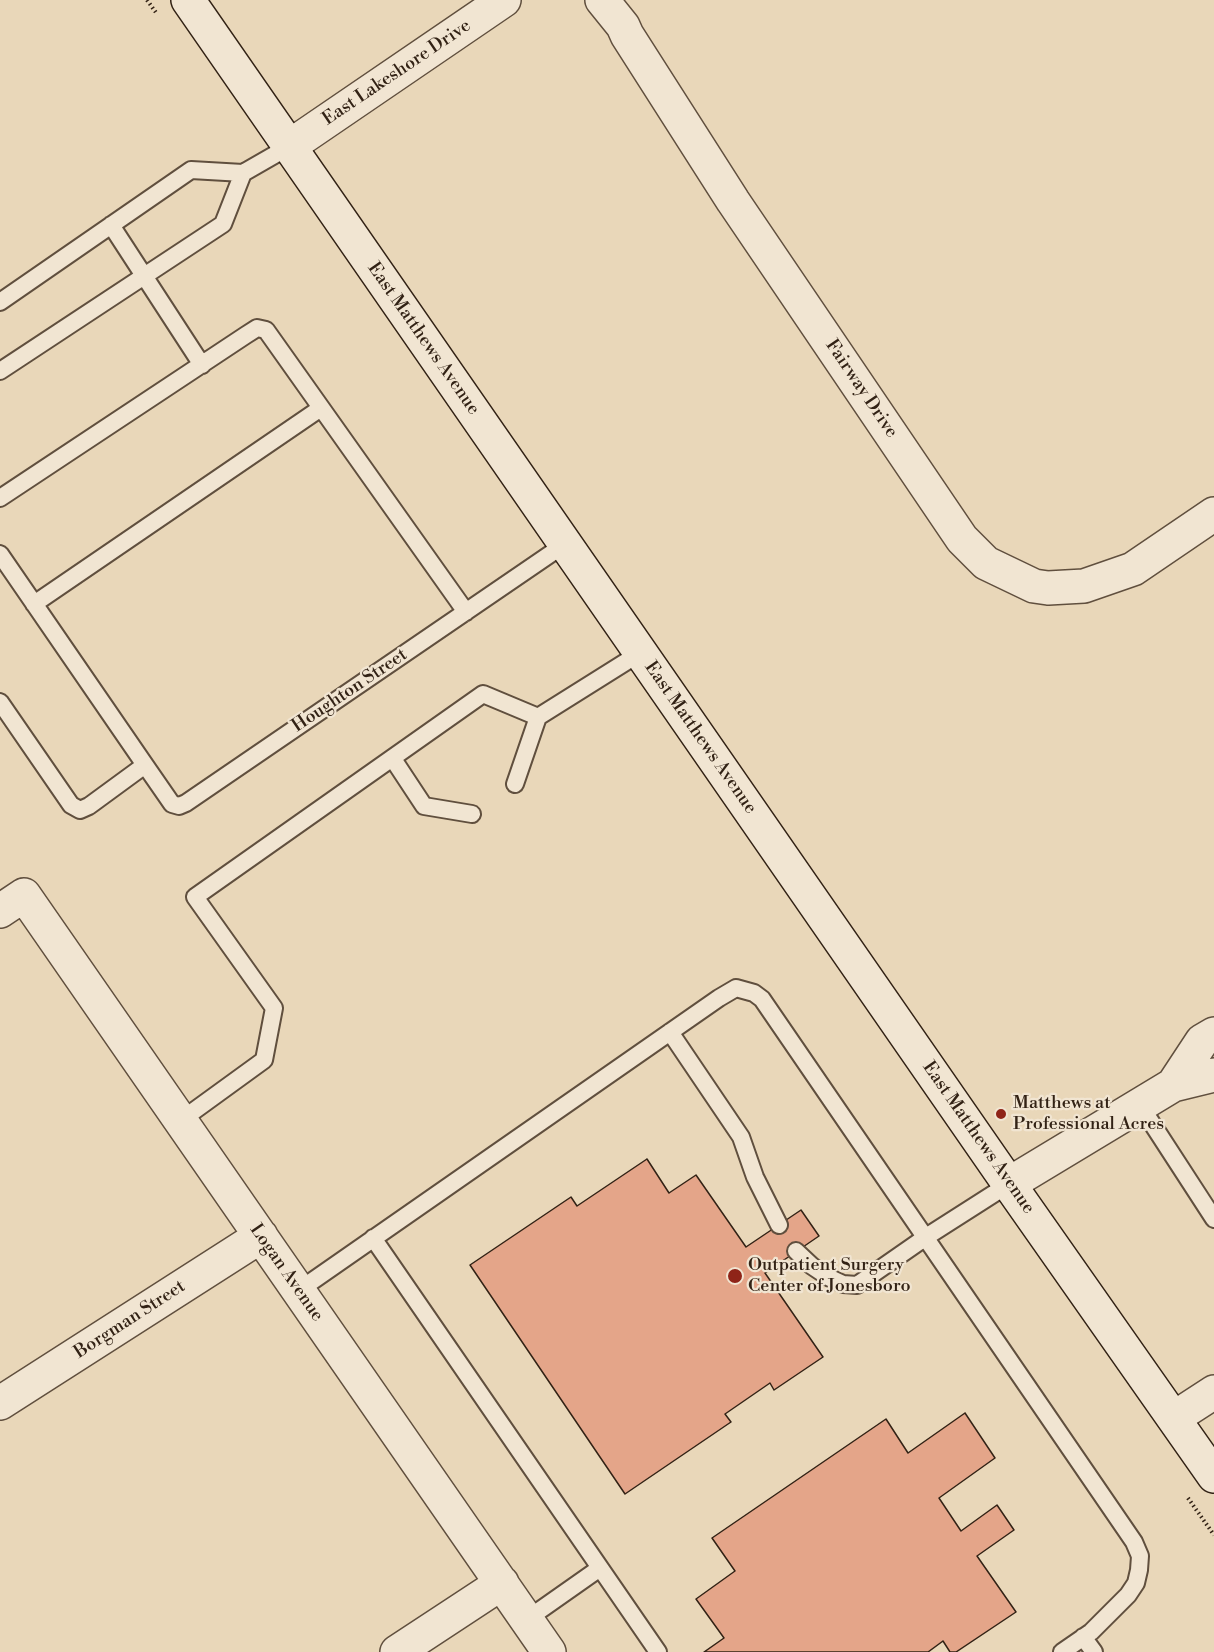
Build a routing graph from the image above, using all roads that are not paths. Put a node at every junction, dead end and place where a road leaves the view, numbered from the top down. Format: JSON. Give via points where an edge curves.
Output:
{"nodes":[{"id":1,"x":188,"y":0,"type":"edge"},
{"id":2,"x":504,"y":0,"type":"edge"},
{"id":3,"x":602,"y":0,"type":"edge"},
{"id":4,"x":290,"y":146,"type":"junction"},
{"id":5,"x":243,"y":173,"type":"junction"},
{"id":6,"x":111,"y":225,"type":"junction"},
{"id":7,"x":145,"y":276,"type":"junction"},
{"id":8,"x":0,"y":302,"type":"edge"},
{"id":9,"x":202,"y":365,"type":"junction"},
{"id":10,"x":0,"y":370,"type":"edge"},
{"id":11,"x":321,"y":408,"type":"junction"},
{"id":12,"x":0,"y":498,"type":"edge"},
{"id":13,"x":1214,"y":514,"type":"edge"},
{"id":14,"x":565,"y":544,"type":"junction"},
{"id":15,"x":0,"y":555,"type":"edge"},
{"id":16,"x":34,"y":604,"type":"junction"},
{"id":17,"x":466,"y":612,"type":"junction"},
{"id":18,"x":640,"y":653,"type":"junction"},
{"id":19,"x":0,"y":702,"type":"edge"},
{"id":20,"x":538,"y":717,"type":"junction"},
{"id":21,"x":393,"y":759,"type":"junction"},
{"id":22,"x":145,"y":765,"type":"junction"},
{"id":23,"x":514,"y":784,"type":"dead end"},
{"id":24,"x":472,"y":814,"type":"dead end"},
{"id":25,"x":12,"y":903,"type":"edge"},
{"id":26,"x":670,"y":1032,"type":"junction"},
{"id":27,"x":1214,"y":1034,"type":"edge"},
{"id":28,"x":1214,"y":1076,"type":"edge"},
{"id":29,"x":1173,"y":1085,"type":"junction"},
{"id":30,"x":1140,"y":1105,"type":"junction"},
{"id":31,"x":180,"y":1121,"type":"junction"},
{"id":32,"x":1009,"y":1184,"type":"junction"},
{"id":33,"x":1214,"y":1219,"type":"edge"},
{"id":34,"x":779,"y":1225,"type":"dead end"},
{"id":35,"x":261,"y":1236,"type":"junction"},
{"id":36,"x":926,"y":1237,"type":"junction"},
{"id":37,"x":372,"y":1238,"type":"junction"},
{"id":38,"x":796,"y":1251,"type":"dead end"},
{"id":39,"x":298,"y":1291,"type":"junction"},
{"id":40,"x":1214,"y":1392,"type":"edge"},
{"id":41,"x":0,"y":1403,"type":"edge"},
{"id":42,"x":1174,"y":1418,"type":"junction"},
{"id":43,"x":1214,"y":1476,"type":"edge"},
{"id":44,"x":600,"y":1568,"type":"junction"},
{"id":45,"x":502,"y":1583,"type":"junction"},
{"id":46,"x":526,"y":1620,"type":"junction"},
{"id":47,"x":1083,"y":1637,"type":"junction"},
{"id":48,"x":397,"y":1652,"type":"edge"},
{"id":49,"x":549,"y":1652,"type":"edge"},
{"id":50,"x":658,"y":1652,"type":"edge"},
{"id":51,"x":1062,"y":1652,"type":"edge"},
{"id":52,"x":1094,"y":1652,"type":"edge"}],
"edges":[{"from":1,"to":4,"type":"street","name":"East Matthews Avenue"},
{"from":2,"to":4,"type":"street","name":"East Lakeshore Drive"},
{"from":3,"to":13,"type":"street","name":"Fairway Drive","via":[[623,26],[733,201],[962,539],[986,563],[1034,586],[1084,586],[1133,568]]},
{"from":4,"to":5,"type":"lane"},
{"from":4,"to":14,"type":"street","name":"East Matthews Avenue"},
{"from":5,"to":6,"type":"lane","via":[[191,170]]},
{"from":5,"to":7,"type":"lane","via":[[224,224]]},
{"from":6,"to":7,"type":"lane"},
{"from":6,"to":8,"type":"lane"},
{"from":7,"to":9,"type":"lane"},
{"from":7,"to":10,"type":"lane"},
{"from":9,"to":11,"type":"lane","via":[[257,328],[266,330]]},
{"from":9,"to":12,"type":"lane"},
{"from":11,"to":16,"type":"lane"},
{"from":11,"to":17,"type":"lane"},
{"from":14,"to":17,"type":"lane","name":"Houghton Street"},
{"from":14,"to":18,"type":"street","name":"East Matthews Avenue"},
{"from":15,"to":16,"type":"lane"},
{"from":16,"to":22,"type":"lane"},
{"from":17,"to":22,"type":"lane","name":"Houghton Street","via":[[186,803],[172,804]]},
{"from":18,"to":20,"type":"lane"},
{"from":18,"to":32,"type":"street","name":"East Matthews Avenue"},
{"from":19,"to":22,"type":"lane","via":[[71,805],[80,810]]},
{"from":20,"to":21,"type":"lane","via":[[483,694]]},
{"from":20,"to":23,"type":"lane"},
{"from":21,"to":24,"type":"lane","via":[[424,807]]},
{"from":21,"to":31,"type":"lane","via":[[195,897],[274,1008],[264,1060]]},
{"from":25,"to":31,"type":"street","name":"Logan Avenue"},
{"from":26,"to":34,"type":"lane","via":[[741,1137],[755,1177]]},
{"from":26,"to":36,"type":"lane","via":[[736,988],[762,999]]},
{"from":26,"to":37,"type":"lane"},
{"from":27,"to":29,"type":"street","via":[[1202,1041]]},
{"from":28,"to":29,"type":"street"},
{"from":29,"to":30,"type":"street"},
{"from":30,"to":32,"type":"street"},
{"from":30,"to":33,"type":"lane"},
{"from":31,"to":35,"type":"street","name":"Logan Avenue"},
{"from":32,"to":36,"type":"lane"},
{"from":32,"to":42,"type":"street","name":"East Matthews Avenue"},
{"from":35,"to":39,"type":"street","name":"Logan Avenue"},
{"from":35,"to":41,"type":"street","name":"Borgman Street"},
{"from":36,"to":38,"type":"lane","via":[[857,1285],[830,1278]]},
{"from":36,"to":47,"type":"lane","via":[[1140,1556],[1136,1583],[1128,1595]]},
{"from":37,"to":39,"type":"lane"},
{"from":37,"to":44,"type":"lane"},
{"from":39,"to":45,"type":"street","name":"Logan Avenue"},
{"from":40,"to":42,"type":"street"},
{"from":42,"to":43,"type":"street","name":"East Matthews Avenue"},
{"from":44,"to":46,"type":"lane"},
{"from":44,"to":50,"type":"lane"},
{"from":45,"to":46,"type":"street","name":"Logan Avenue"},
{"from":45,"to":48,"type":"street"},
{"from":46,"to":49,"type":"street","name":"Logan Avenue"},
{"from":47,"to":51,"type":"lane"},
{"from":47,"to":52,"type":"lane"}]}
